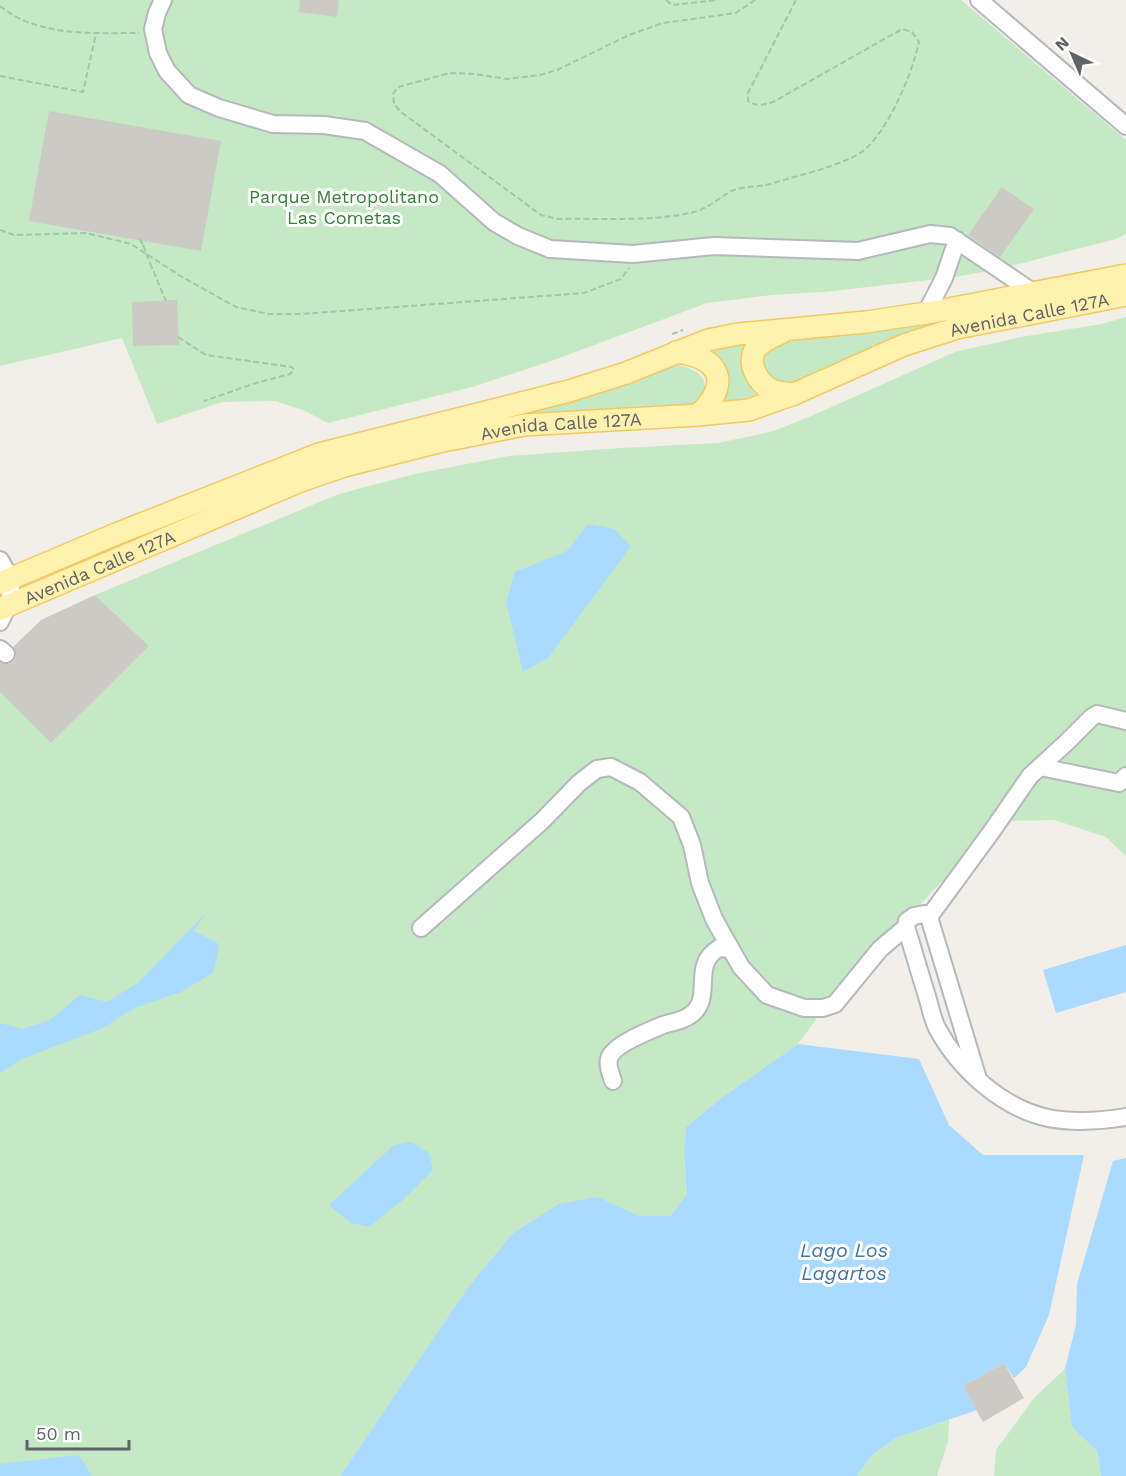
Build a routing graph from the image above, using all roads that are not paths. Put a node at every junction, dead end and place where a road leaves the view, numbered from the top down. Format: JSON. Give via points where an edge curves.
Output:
{"nodes":[{"id":1,"x":163,"y":0,"type":"edge"},
{"id":2,"x":979,"y":0,"type":"edge"},
{"id":3,"x":1126,"y":126,"type":"edge"},
{"id":4,"x":957,"y":240,"type":"junction"},
{"id":5,"x":1126,"y":275,"type":"edge"},
{"id":6,"x":1034,"y":293,"type":"junction"},
{"id":7,"x":1126,"y":295,"type":"edge"},
{"id":8,"x":926,"y":313,"type":"junction"},
{"id":9,"x":790,"y":330,"type":"junction"},
{"id":10,"x":676,"y":352,"type":"junction"},
{"id":11,"x":794,"y":394,"type":"junction"},
{"id":12,"x":698,"y":415,"type":"junction"},
{"id":13,"x":3,"y":574,"type":"edge"},
{"id":14,"x":3,"y":612,"type":"edge"},
{"id":15,"x":1126,"y":721,"type":"edge"},
{"id":16,"x":1041,"y":767,"type":"junction"},
{"id":17,"x":1126,"y":776,"type":"edge"},
{"id":18,"x":929,"y":917,"type":"junction"},
{"id":19,"x":906,"y":927,"type":"junction"},
{"id":20,"x":421,"y":928,"type":"dead end"},
{"id":21,"x":731,"y":949,"type":"junction"},
{"id":22,"x":978,"y":1080,"type":"junction"},
{"id":23,"x":613,"y":1081,"type":"dead end"},
{"id":24,"x":1126,"y":1117,"type":"edge"}],
"edges":[{"from":1,"to":4,"type":"street","via":[[153,29],[158,53],[167,71],[189,95],[273,124],[324,124],[365,131],[440,174],[495,222],[550,249],[633,254],[714,246],[858,251],[930,234]]},
{"from":2,"to":3,"type":"street"},
{"from":4,"to":6,"type":"street"},
{"from":4,"to":8,"type":"street"},
{"from":5,"to":6,"type":"main road","name":"Avenida Calle 127A"},
{"from":6,"to":8,"type":"main road","name":"Avenida Calle 127A"},
{"from":7,"to":11,"type":"main road","name":"Avenida Calle 127A","via":[[957,328],[870,359]]},
{"from":8,"to":9,"type":"main road","name":"Avenida Calle 127A"},
{"from":9,"to":10,"type":"main road","name":"Avenida Calle 127A","via":[[724,336]]},
{"from":9,"to":11,"type":"main road","via":[[762,343],[752,362],[764,384],[777,392]]},
{"from":10,"to":12,"type":"main road","via":[[701,357],[709,362],[717,377],[713,399]]},
{"from":10,"to":13,"type":"main road","name":"Avenida Calle 127A","via":[[569,391],[319,454]]},
{"from":11,"to":12,"type":"main road","name":"Avenida Calle 127A","via":[[749,410]]},
{"from":12,"to":14,"type":"main road","name":"Avenida Calle 127A","via":[[524,425],[378,456],[298,482]]},
{"from":13,"to":14,"type":"street","via":[[11,595]]},
{"from":15,"to":16,"type":"street","via":[[1097,714]]},
{"from":16,"to":17,"type":"street","via":[[1119,783]]},
{"from":16,"to":18,"type":"street","via":[[1030,776]]},
{"from":18,"to":19,"type":"street","via":[[914,916]]},
{"from":18,"to":22,"type":"street"},
{"from":19,"to":21,"type":"street","via":[[880,949],[834,1004],[822,1008],[804,1008],[767,995],[741,967]]},
{"from":19,"to":22,"type":"street","via":[[936,1026],[963,1066]]},
{"from":20,"to":21,"type":"street","via":[[579,783],[597,770],[611,767],[640,782],[681,817],[707,901]]},
{"from":21,"to":23,"type":"street","via":[[719,948],[706,960],[699,1008],[688,1017],[638,1037],[613,1052],[609,1057]]},
{"from":22,"to":24,"type":"street","via":[[1020,1108],[1047,1117]]}]}
